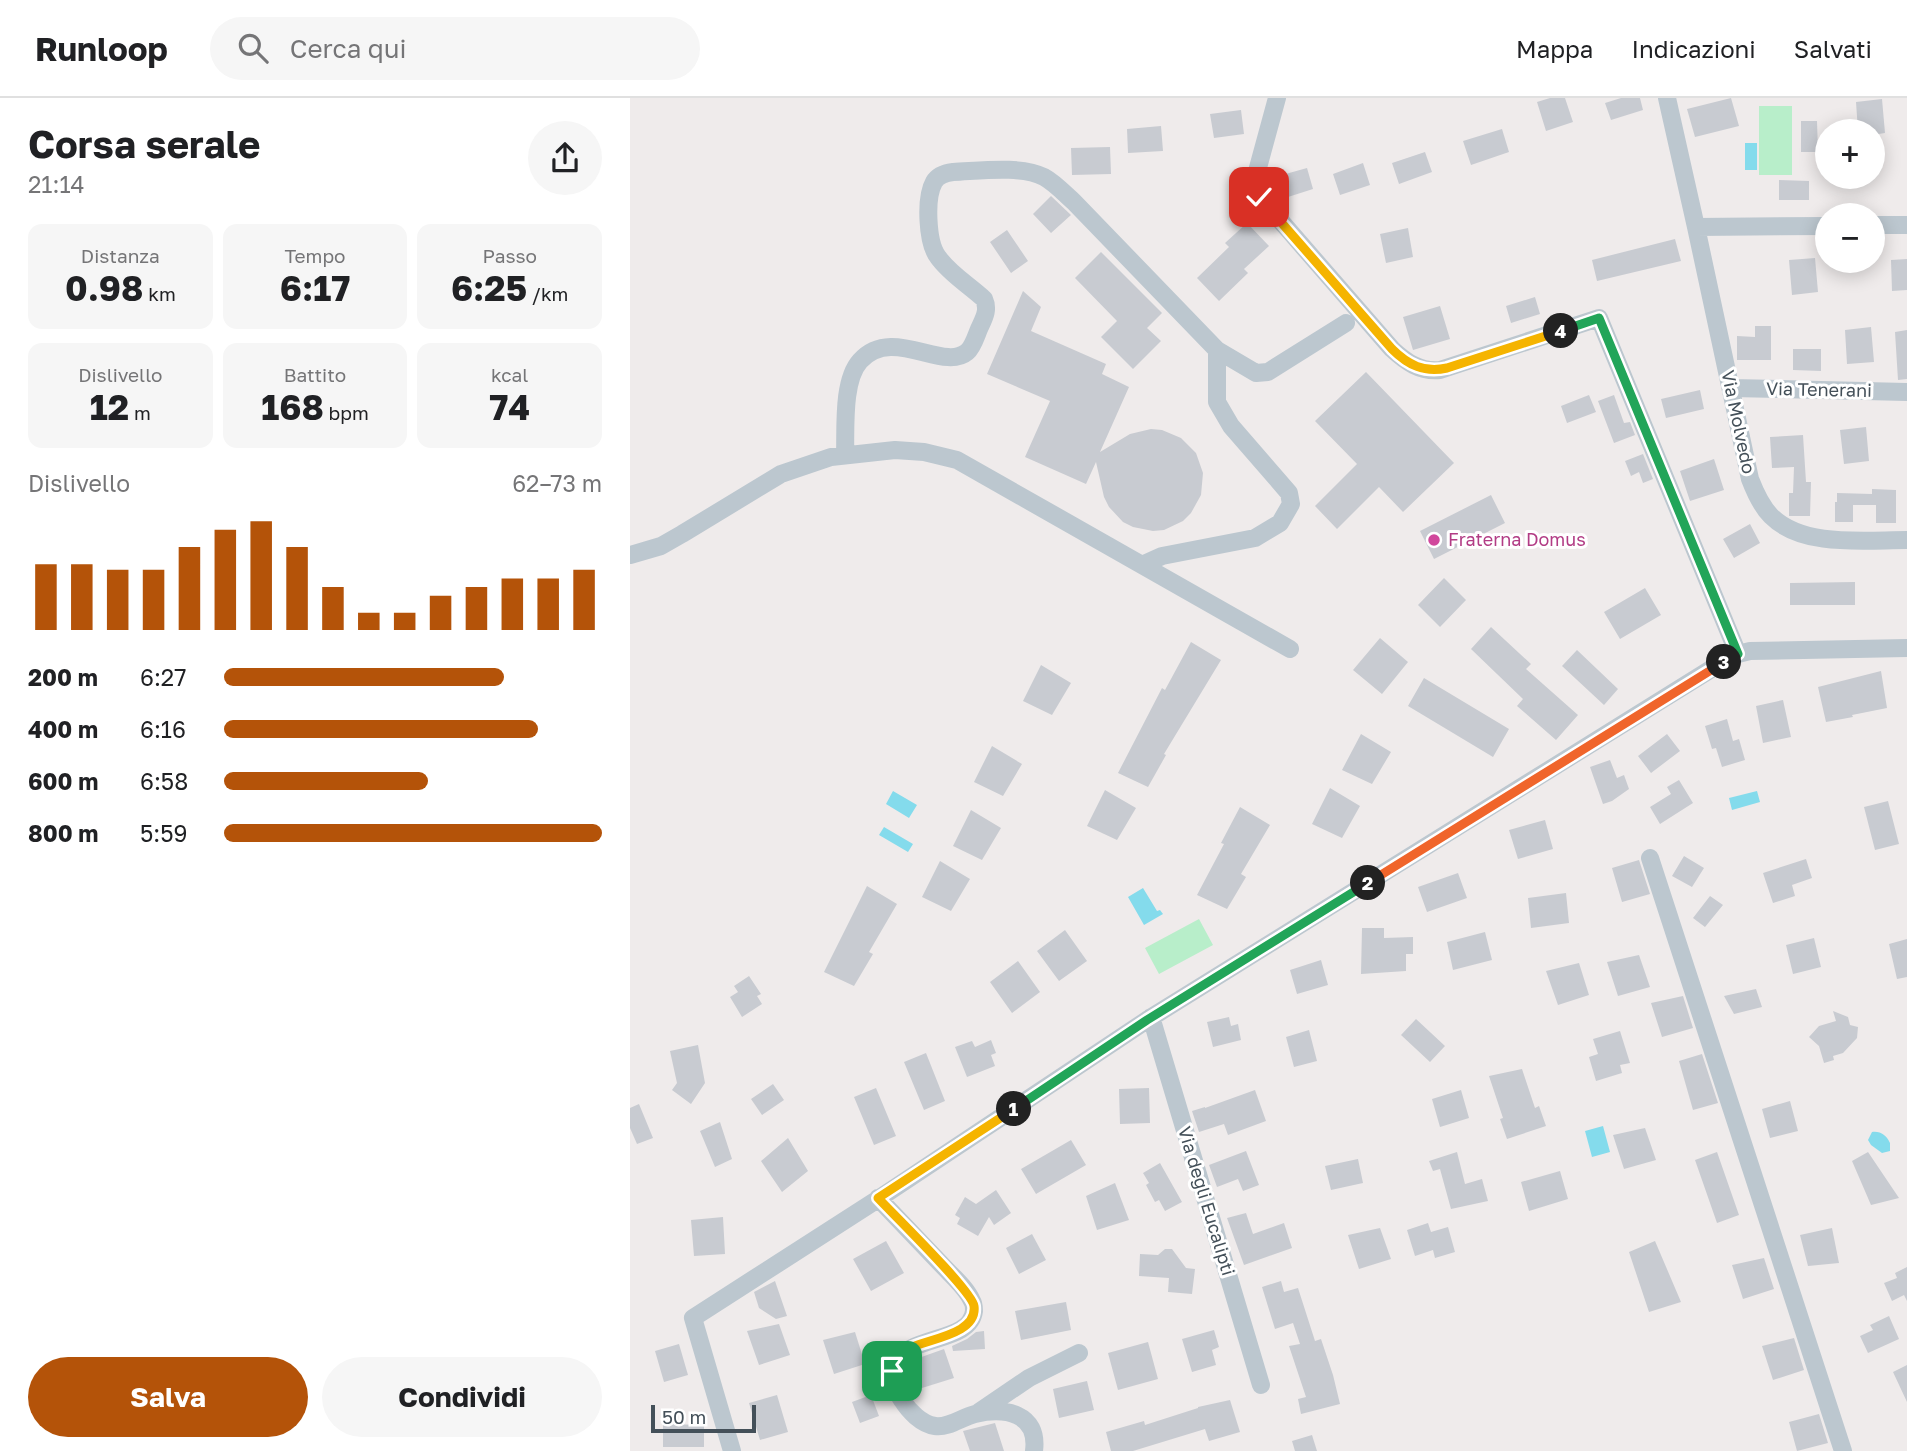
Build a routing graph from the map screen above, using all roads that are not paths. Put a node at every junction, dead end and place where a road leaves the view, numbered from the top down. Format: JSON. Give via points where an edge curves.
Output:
{"nodes":[{"id":1,"x":1276,"y":98,"type":"edge"},
{"id":2,"x":1667,"y":98,"type":"edge"},
{"id":3,"x":1885,"y":225,"type":"edge"},
{"id":4,"x":1907,"y":225,"type":"edge"},
{"id":5,"x":1815,"y":226,"type":"edge"},
{"id":6,"x":1696,"y":227,"type":"junction"},
{"id":7,"x":1346,"y":323,"type":"dead end"},
{"id":8,"x":1217,"y":350,"type":"junction"},
{"id":9,"x":1731,"y":388,"type":"junction"},
{"id":10,"x":1907,"y":393,"type":"edge"},
{"id":11,"x":845,"y":455,"type":"junction"},
{"id":12,"x":1907,"y":540,"type":"edge"},
{"id":13,"x":630,"y":555,"type":"edge"},
{"id":14,"x":1142,"y":565,"type":"junction"},
{"id":15,"x":1907,"y":648,"type":"edge"},
{"id":16,"x":1290,"y":649,"type":"dead end"},
{"id":17,"x":1738,"y":654,"type":"junction"},
{"id":18,"x":1650,"y":858,"type":"dead end"},
{"id":19,"x":1151,"y":1017,"type":"junction"},
{"id":20,"x":878,"y":1198,"type":"junction"},
{"id":21,"x":1079,"y":1353,"type":"dead end"},
{"id":22,"x":1261,"y":1385,"type":"dead end"},
{"id":23,"x":976,"y":1414,"type":"junction"},
{"id":24,"x":732,"y":1451,"type":"edge"},
{"id":25,"x":1034,"y":1451,"type":"edge"},
{"id":26,"x":1843,"y":1451,"type":"edge"}],
"edges":[{"from":1,"to":17,"type":"street","via":[[1256,175],[1259,197],[1408,363],[1426,370],[1447,368],[1599,318]]},
{"from":2,"to":6,"type":"street","name":"Via Molvedo"},
{"from":3,"to":4,"type":"street"},
{"from":5,"to":6,"type":"street"},
{"from":6,"to":9,"type":"street","name":"Via Molvedo"},
{"from":7,"to":8,"type":"street","via":[[1268,372],[1256,373]]},
{"from":8,"to":11,"type":"street","via":[[1050,181],[1024,171],[943,173],[930,193],[932,245],[947,268],[984,299],[986,314],[971,348],[963,355],[952,358],[888,347],[860,361],[848,392]]},
{"from":8,"to":14,"type":"street","via":[[1217,402],[1231,426],[1289,493],[1291,504],[1280,523],[1255,538],[1162,556]]},
{"from":9,"to":10,"type":"street","name":"Via Tenerani"},
{"from":9,"to":12,"type":"street","name":"Via Molvedo","via":[[1750,479],[1771,516],[1792,531],[1819,538]]},
{"from":11,"to":13,"type":"street","via":[[781,474],[661,546]]},
{"from":11,"to":14,"type":"street","via":[[895,450],[957,460]]},
{"from":14,"to":16,"type":"street"},
{"from":15,"to":17,"type":"street"},
{"from":17,"to":19,"type":"street"},
{"from":18,"to":26,"type":"street"},
{"from":19,"to":20,"type":"street"},
{"from":19,"to":22,"type":"street","name":"Via degli Eucalipti"},
{"from":20,"to":23,"type":"street","via":[[957,1281],[974,1307],[972,1318],[958,1330],[901,1354],[892,1371],[897,1391],[917,1417],[932,1426]]},
{"from":20,"to":24,"type":"street","via":[[694,1318]]},
{"from":21,"to":23,"type":"street","via":[[1029,1378]]},
{"from":23,"to":25,"type":"street","via":[[1022,1416],[1033,1434]]}]}
